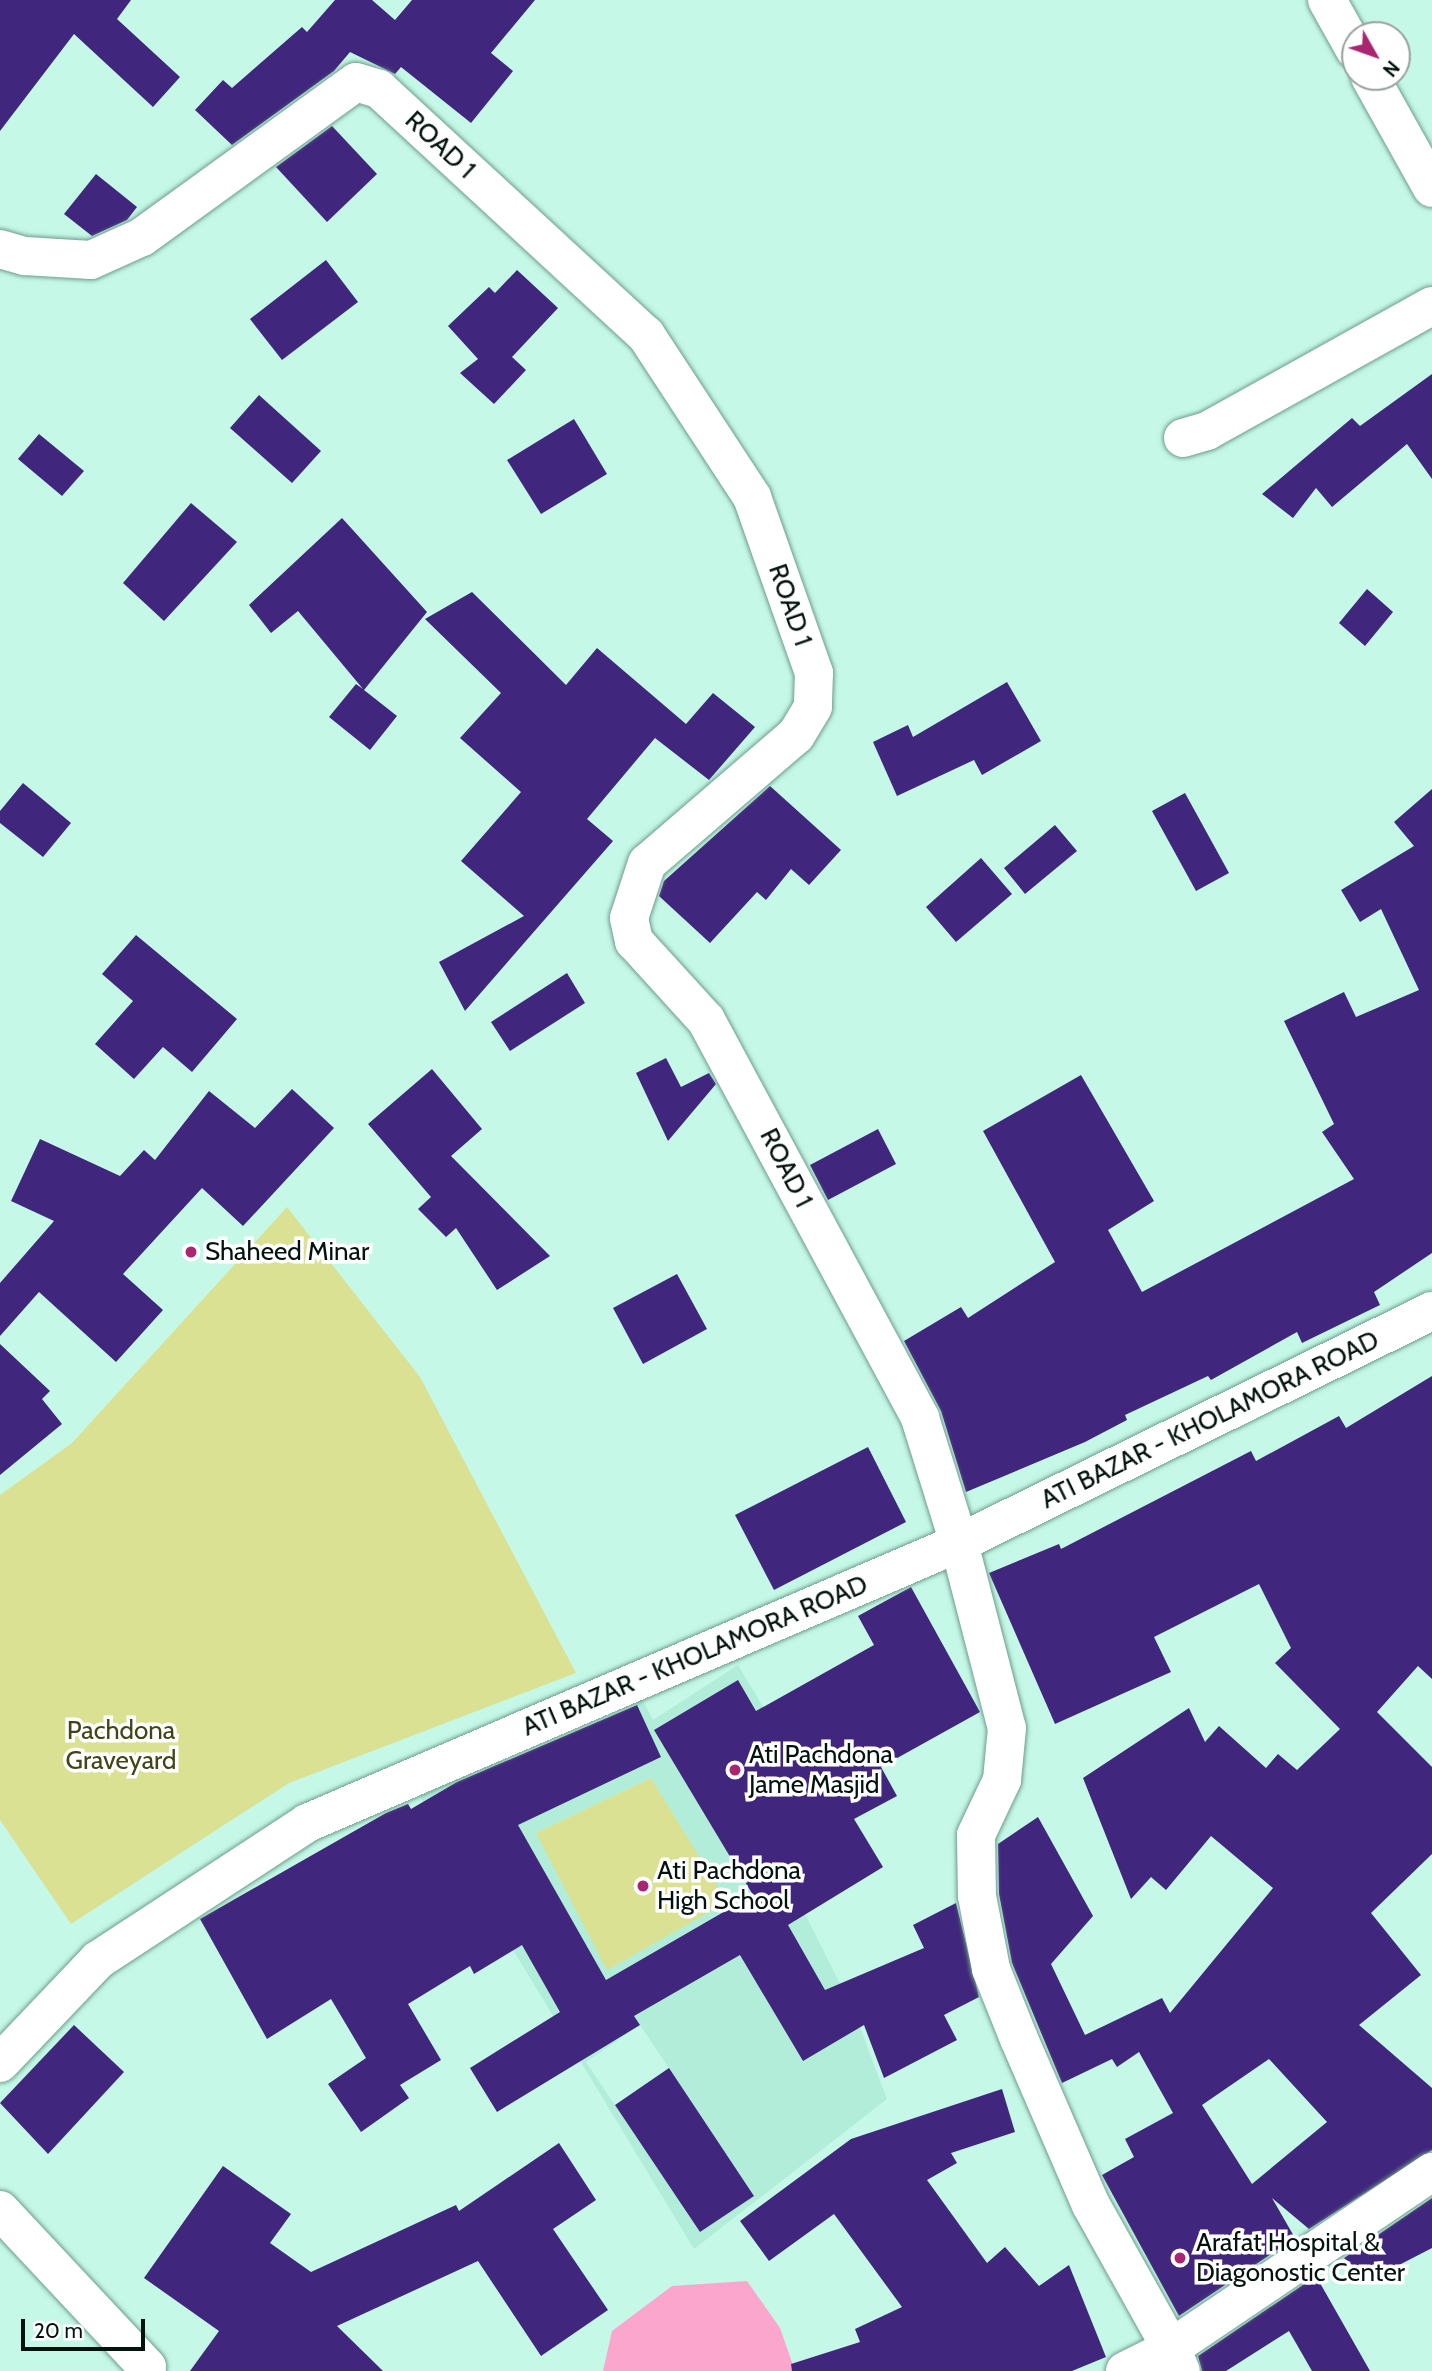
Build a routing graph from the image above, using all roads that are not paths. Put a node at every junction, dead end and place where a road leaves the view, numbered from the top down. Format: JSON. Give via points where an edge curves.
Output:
{"nodes":[{"id":1,"x":1327,"y":0,"type":"edge"},
{"id":2,"x":1341,"y":25,"type":"edge"},
{"id":3,"x":1378,"y":91,"type":"edge"},
{"id":4,"x":1432,"y":188,"type":"edge"},
{"id":5,"x":0,"y":249,"type":"edge"},
{"id":6,"x":1432,"y":306,"type":"edge"},
{"id":7,"x":1183,"y":438,"type":"dead end"},
{"id":8,"x":1432,"y":1311,"type":"edge"},
{"id":9,"x":959,"y":1543,"type":"junction"},
{"id":10,"x":0,"y":2063,"type":"edge"},
{"id":11,"x":1432,"y":2172,"type":"edge"},
{"id":12,"x":0,"y":2210,"type":"edge"},
{"id":13,"x":1176,"y":2360,"type":"edge"},
{"id":14,"x":145,"y":2371,"type":"edge"},
{"id":15,"x":1125,"y":2371,"type":"edge"}],
"edges":[{"from":1,"to":2,"type":"street"},
{"from":3,"to":4,"type":"street"},
{"from":5,"to":9,"type":"street","name":"ROAD 1","via":[[25,256],[91,260],[142,237],[356,82],[379,89],[646,335],[752,497],[814,673],[813,708],[796,735],[647,863],[629,918],[634,941],[706,1020],[761,1119],[920,1418]]},
{"from":6,"to":7,"type":"street","via":[[1207,430]]},
{"from":8,"to":9,"type":"street","name":"ATI BAZAR - KHOLAMORA ROAD"},
{"from":9,"to":10,"type":"street","name":"ATI BAZAR - KHOLAMORA ROAD","via":[[307,1823],[99,1960]]},
{"from":9,"to":13,"type":"street","via":[[1007,1728],[1002,1780],[975,1835],[977,1896],[991,1969],[1091,2205]]},
{"from":11,"to":13,"type":"street"},
{"from":12,"to":14,"type":"street","via":[[147,2367]]},
{"from":13,"to":15,"type":"street"}]}
